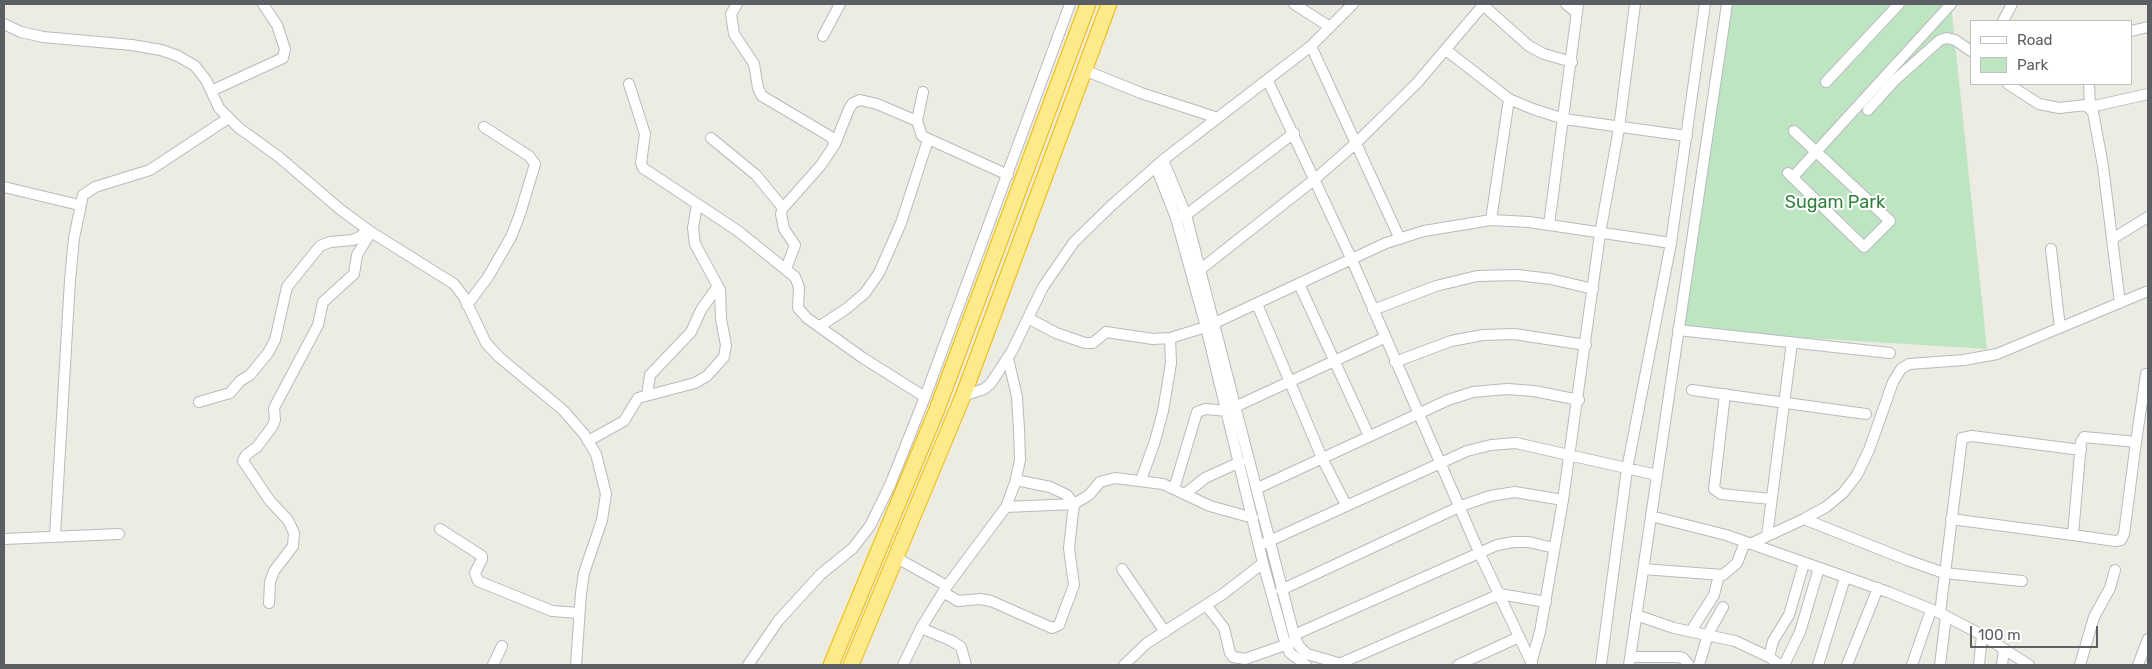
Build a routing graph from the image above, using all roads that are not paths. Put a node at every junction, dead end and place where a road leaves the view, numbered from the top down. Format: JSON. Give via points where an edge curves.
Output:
{"nodes":[{"id":1,"x":264,"y":4,"type":"edge"},
{"id":2,"x":737,"y":4,"type":"edge"},
{"id":3,"x":840,"y":4,"type":"edge"},
{"id":4,"x":1070,"y":4,"type":"edge"},
{"id":5,"x":1088,"y":4,"type":"edge"},
{"id":6,"x":1109,"y":4,"type":"edge"},
{"id":7,"x":1294,"y":4,"type":"edge"},
{"id":8,"x":1353,"y":4,"type":"edge"},
{"id":9,"x":1484,"y":4,"type":"edge"},
{"id":10,"x":1566,"y":4,"type":"edge"},
{"id":11,"x":1635,"y":4,"type":"edge"},
{"id":12,"x":1706,"y":4,"type":"edge"},
{"id":13,"x":1727,"y":4,"type":"edge"},
{"id":14,"x":1899,"y":4,"type":"edge"},
{"id":15,"x":1951,"y":4,"type":"edge"},
{"id":16,"x":2012,"y":4,"type":"edge"},
{"id":17,"x":1577,"y":8,"type":"edge"},
{"id":18,"x":2004,"y":20,"type":"edge"},
{"id":19,"x":4,"y":24,"type":"edge"},
{"id":20,"x":1330,"y":27,"type":"junction"},
{"id":21,"x":2148,"y":28,"type":"edge"},
{"id":22,"x":2132,"y":31,"type":"edge"},
{"id":23,"x":823,"y":36,"type":"dead end"},
{"id":24,"x":1311,"y":46,"type":"junction"},
{"id":25,"x":1446,"y":50,"type":"junction"},
{"id":26,"x":1970,"y":50,"type":"edge"},
{"id":27,"x":1572,"y":62,"type":"junction"},
{"id":28,"x":1084,"y":70,"type":"junction"},
{"id":29,"x":1268,"y":81,"type":"junction"},
{"id":30,"x":1826,"y":82,"type":"dead end"},
{"id":31,"x":629,"y":84,"type":"dead end"},
{"id":32,"x":2010,"y":85,"type":"edge"},
{"id":33,"x":2089,"y":85,"type":"edge"},
{"id":34,"x":211,"y":91,"type":"junction"},
{"id":35,"x":923,"y":92,"type":"dead end"},
{"id":36,"x":2148,"y":94,"type":"edge"},
{"id":37,"x":1509,"y":99,"type":"junction"},
{"id":38,"x":2090,"y":107,"type":"junction"},
{"id":39,"x":1868,"y":110,"type":"dead end"},
{"id":40,"x":1218,"y":118,"type":"junction"},
{"id":41,"x":227,"y":119,"type":"junction"},
{"id":42,"x":1564,"y":119,"type":"junction"},
{"id":43,"x":917,"y":121,"type":"junction"},
{"id":44,"x":484,"y":127,"type":"dead end"},
{"id":45,"x":1618,"y":128,"type":"junction"},
{"id":46,"x":1794,"y":131,"type":"dead end"},
{"id":47,"x":1294,"y":133,"type":"junction"},
{"id":48,"x":1687,"y":136,"type":"junction"},
{"id":49,"x":711,"y":138,"type":"dead end"},
{"id":50,"x":928,"y":140,"type":"junction"},
{"id":51,"x":835,"y":144,"type":"junction"},
{"id":52,"x":1354,"y":144,"type":"junction"},
{"id":53,"x":1816,"y":151,"type":"junction"},
{"id":54,"x":1160,"y":163,"type":"junction"},
{"id":55,"x":1008,"y":175,"type":"junction"},
{"id":56,"x":1315,"y":179,"type":"junction"},
{"id":57,"x":4,"y":187,"type":"edge"},
{"id":58,"x":697,"y":204,"type":"junction"},
{"id":59,"x":79,"y":205,"type":"junction"},
{"id":60,"x":782,"y":208,"type":"junction"},
{"id":61,"x":1186,"y":215,"type":"junction"},
{"id":62,"x":2148,"y":217,"type":"edge"},
{"id":63,"x":1176,"y":218,"type":"junction"},
{"id":64,"x":1491,"y":220,"type":"junction"},
{"id":65,"x":1549,"y":225,"type":"junction"},
{"id":66,"x":369,"y":230,"type":"junction"},
{"id":67,"x":1600,"y":234,"type":"junction"},
{"id":68,"x":1400,"y":239,"type":"junction"},
{"id":69,"x":2112,"y":239,"type":"junction"},
{"id":70,"x":1672,"y":243,"type":"junction"},
{"id":71,"x":2051,"y":249,"type":"dead end"},
{"id":72,"x":1352,"y":260,"type":"junction"},
{"id":73,"x":786,"y":269,"type":"junction"},
{"id":74,"x":1201,"y":269,"type":"junction"},
{"id":75,"x":1299,"y":284,"type":"junction"},
{"id":76,"x":718,"y":286,"type":"junction"},
{"id":77,"x":1593,"y":289,"type":"junction"},
{"id":78,"x":2148,"y":291,"type":"edge"},
{"id":79,"x":2120,"y":303,"type":"junction"},
{"id":80,"x":1257,"y":304,"type":"junction"},
{"id":81,"x":467,"y":305,"type":"junction"},
{"id":82,"x":1373,"y":310,"type":"junction"},
{"id":83,"x":1028,"y":318,"type":"junction"},
{"id":84,"x":1211,"y":325,"type":"junction"},
{"id":85,"x":820,"y":326,"type":"junction"},
{"id":86,"x":2060,"y":328,"type":"junction"},
{"id":87,"x":1678,"y":330,"type":"junction"},
{"id":88,"x":1170,"y":338,"type":"junction"},
{"id":89,"x":1384,"y":338,"type":"junction"},
{"id":90,"x":1792,"y":342,"type":"junction"},
{"id":91,"x":1586,"y":345,"type":"junction"},
{"id":92,"x":1890,"y":353,"type":"dead end"},
{"id":93,"x":1008,"y":358,"type":"junction"},
{"id":94,"x":1334,"y":361,"type":"junction"},
{"id":95,"x":1395,"y":362,"type":"junction"},
{"id":96,"x":2146,"y":374,"type":"dead end"},
{"id":97,"x":1289,"y":382,"type":"junction"},
{"id":98,"x":1692,"y":390,"type":"dead end"},
{"id":99,"x":1726,"y":394,"type":"junction"},
{"id":100,"x":647,"y":395,"type":"junction"},
{"id":101,"x":963,"y":396,"type":"junction"},
{"id":102,"x":925,"y":397,"type":"junction"},
{"id":103,"x":1579,"y":400,"type":"junction"},
{"id":104,"x":199,"y":402,"type":"dead end"},
{"id":105,"x":1784,"y":402,"type":"junction"},
{"id":106,"x":1237,"y":406,"type":"junction"},
{"id":107,"x":1226,"y":411,"type":"junction"},
{"id":108,"x":1418,"y":413,"type":"junction"},
{"id":109,"x":1866,"y":414,"type":"dead end"},
{"id":110,"x":1369,"y":436,"type":"junction"},
{"id":111,"x":588,"y":441,"type":"junction"},
{"id":112,"x":2136,"y":442,"type":"junction"},
{"id":113,"x":2081,"y":450,"type":"junction"},
{"id":114,"x":1570,"y":456,"type":"junction"},
{"id":115,"x":1322,"y":458,"type":"junction"},
{"id":116,"x":1240,"y":462,"type":"junction"},
{"id":117,"x":1441,"y":463,"type":"junction"},
{"id":118,"x":1627,"y":469,"type":"junction"},
{"id":119,"x":1657,"y":475,"type":"junction"},
{"id":120,"x":1016,"y":480,"type":"junction"},
{"id":121,"x":1141,"y":480,"type":"junction"},
{"id":122,"x":1258,"y":488,"type":"junction"},
{"id":123,"x":1174,"y":489,"type":"junction"},
{"id":124,"x":1185,"y":494,"type":"junction"},
{"id":125,"x":1771,"y":499,"type":"junction"},
{"id":126,"x":1563,"y":500,"type":"junction"},
{"id":127,"x":1074,"y":504,"type":"junction"},
{"id":128,"x":1346,"y":505,"type":"junction"},
{"id":129,"x":1461,"y":506,"type":"junction"},
{"id":130,"x":1006,"y":507,"type":"junction"},
{"id":131,"x":1651,"y":516,"type":"junction"},
{"id":132,"x":1253,"y":518,"type":"junction"},
{"id":133,"x":1804,"y":519,"type":"junction"},
{"id":134,"x":1951,"y":519,"type":"junction"},
{"id":135,"x":440,"y":529,"type":"dead end"},
{"id":136,"x":119,"y":534,"type":"dead end"},
{"id":137,"x":55,"y":536,"type":"junction"},
{"id":138,"x":1767,"y":536,"type":"junction"},
{"id":139,"x":2073,"y":536,"type":"junction"},
{"id":140,"x":4,"y":539,"type":"edge"},
{"id":141,"x":1264,"y":543,"type":"junction"},
{"id":142,"x":1748,"y":543,"type":"junction"},
{"id":143,"x":1554,"y":548,"type":"junction"},
{"id":144,"x":1479,"y":552,"type":"junction"},
{"id":145,"x":895,"y":557,"type":"junction"},
{"id":146,"x":1804,"y":563,"type":"junction"},
{"id":147,"x":1263,"y":564,"type":"junction"},
{"id":148,"x":1819,"y":568,"type":"junction"},
{"id":149,"x":1122,"y":569,"type":"dead end"},
{"id":150,"x":1643,"y":569,"type":"junction"},
{"id":151,"x":2115,"y":570,"type":"dead end"},
{"id":152,"x":1944,"y":573,"type":"junction"},
{"id":153,"x":1719,"y":576,"type":"junction"},
{"id":154,"x":1844,"y":578,"type":"junction"},
{"id":155,"x":2022,"y":581,"type":"dead end"},
{"id":156,"x":1878,"y":588,"type":"junction"},
{"id":157,"x":945,"y":589,"type":"junction"},
{"id":158,"x":1281,"y":590,"type":"junction"},
{"id":159,"x":1500,"y":594,"type":"junction"},
{"id":160,"x":1546,"y":602,"type":"junction"},
{"id":161,"x":269,"y":603,"type":"dead end"},
{"id":162,"x":1206,"y":605,"type":"junction"},
{"id":163,"x":1722,"y":607,"type":"dead end"},
{"id":164,"x":580,"y":613,"type":"junction"},
{"id":165,"x":1939,"y":613,"type":"junction"},
{"id":166,"x":1636,"y":615,"type":"junction"},
{"id":167,"x":922,"y":628,"type":"junction"},
{"id":168,"x":1691,"y":631,"type":"junction"},
{"id":169,"x":1165,"y":632,"type":"junction"},
{"id":170,"x":1708,"y":634,"type":"junction"},
{"id":171,"x":1982,"y":635,"type":"junction"},
{"id":172,"x":1519,"y":637,"type":"junction"},
{"id":173,"x":2148,"y":639,"type":"edge"},
{"id":174,"x":1293,"y":640,"type":"junction"},
{"id":175,"x":502,"y":646,"type":"dead end"},
{"id":176,"x":2004,"y":649,"type":"junction"},
{"id":177,"x":1769,"y":657,"type":"junction"},
{"id":178,"x":1629,"y":661,"type":"edge"},
{"id":179,"x":1342,"y":664,"type":"edge"},
{"id":180,"x":1532,"y":664,"type":"edge"},
{"id":181,"x":493,"y":665,"type":"edge"},
{"id":182,"x":576,"y":665,"type":"edge"},
{"id":183,"x":748,"y":665,"type":"edge"},
{"id":184,"x":831,"y":665,"type":"edge"},
{"id":185,"x":851,"y":665,"type":"edge"},
{"id":186,"x":903,"y":665,"type":"edge"},
{"id":187,"x":966,"y":665,"type":"edge"},
{"id":188,"x":1124,"y":665,"type":"edge"},
{"id":189,"x":1306,"y":665,"type":"edge"},
{"id":190,"x":1458,"y":665,"type":"edge"},
{"id":191,"x":1601,"y":665,"type":"edge"},
{"id":192,"x":1689,"y":665,"type":"edge"},
{"id":193,"x":1699,"y":665,"type":"edge"},
{"id":194,"x":1780,"y":665,"type":"edge"},
{"id":195,"x":1784,"y":665,"type":"edge"},
{"id":196,"x":1818,"y":665,"type":"edge"},
{"id":197,"x":1847,"y":665,"type":"edge"},
{"id":198,"x":1912,"y":665,"type":"edge"},
{"id":199,"x":1940,"y":665,"type":"edge"},
{"id":200,"x":1979,"y":665,"type":"edge"},
{"id":201,"x":2002,"y":665,"type":"edge"},
{"id":202,"x":2029,"y":665,"type":"edge"},
{"id":203,"x":2080,"y":665,"type":"edge"},
{"id":204,"x":2138,"y":665,"type":"edge"}],
"edges":[{"from":1,"to":34,"type":"street","via":[[277,25],[285,49],[283,58]]},
{"from":2,"to":51,"type":"street","via":[[731,14],[734,34],[754,64],[762,96],[831,137]]},
{"from":3,"to":23,"type":"street"},
{"from":4,"to":55,"type":"street"},
{"from":5,"to":184,"type":"highway","via":[[936,412]]},
{"from":6,"to":28,"type":"highway"},
{"from":7,"to":20,"type":"street"},
{"from":8,"to":20,"type":"street"},
{"from":9,"to":25,"type":"street"},
{"from":9,"to":27,"type":"street","via":[[1529,46]]},
{"from":10,"to":17,"type":"street"},
{"from":11,"to":45,"type":"street"},
{"from":12,"to":48,"type":"street"},
{"from":13,"to":87,"type":"street"},
{"from":14,"to":30,"type":"street"},
{"from":15,"to":53,"type":"street"},
{"from":16,"to":18,"type":"street"},
{"from":17,"to":27,"type":"street"},
{"from":19,"to":34,"type":"street","via":[[43,37],[161,50],[195,66]]},
{"from":20,"to":24,"type":"street"},
{"from":21,"to":22,"type":"street"},
{"from":24,"to":29,"type":"street"},
{"from":24,"to":52,"type":"street"},
{"from":25,"to":37,"type":"street"},
{"from":25,"to":52,"type":"street"},
{"from":26,"to":39,"type":"street","via":[[1956,40],[1940,40],[1895,80]]},
{"from":27,"to":42,"type":"street"},
{"from":28,"to":40,"type":"street"},
{"from":28,"to":101,"type":"highway"},
{"from":29,"to":40,"type":"street"},
{"from":29,"to":47,"type":"street"},
{"from":31,"to":58,"type":"street","via":[[645,134],[641,163]]},
{"from":32,"to":38,"type":"street","via":[[2049,108]]},
{"from":33,"to":38,"type":"street"},
{"from":34,"to":41,"type":"street"},
{"from":35,"to":43,"type":"street"},
{"from":36,"to":38,"type":"street"},
{"from":37,"to":42,"type":"street"},
{"from":37,"to":64,"type":"street"},
{"from":38,"to":69,"type":"street","via":[[2104,166]]},
{"from":40,"to":54,"type":"street"},
{"from":41,"to":59,"type":"street","via":[[150,170],[88,190]]},
{"from":41,"to":66,"type":"street"},
{"from":42,"to":45,"type":"street"},
{"from":42,"to":65,"type":"street"},
{"from":43,"to":50,"type":"street","via":[[922,136]]},
{"from":43,"to":51,"type":"street","via":[[860,100],[849,109]]},
{"from":44,"to":81,"type":"street","via":[[529,156],[535,164],[511,237],[488,278]]},
{"from":45,"to":48,"type":"street"},
{"from":45,"to":67,"type":"street"},
{"from":46,"to":53,"type":"street"},
{"from":47,"to":56,"type":"street"},
{"from":47,"to":61,"type":"street"},
{"from":48,"to":70,"type":"street"},
{"from":49,"to":60,"type":"street","via":[[756,175]]},
{"from":50,"to":55,"type":"street"},
{"from":50,"to":85,"type":"street","via":[[901,223],[879,273],[865,293]]},
{"from":51,"to":60,"type":"street","via":[[822,165]]},
{"from":52,"to":56,"type":"street"},
{"from":52,"to":68,"type":"street"},
{"from":53,"to":53,"type":"street","via":[[1890,221],[1864,248],[1790,175]]},
{"from":54,"to":61,"type":"street"},
{"from":54,"to":63,"type":"street"},
{"from":54,"to":83,"type":"street","via":[[1074,242],[1043,287]]},
{"from":55,"to":102,"type":"street"},
{"from":56,"to":72,"type":"street"},
{"from":56,"to":74,"type":"street"},
{"from":57,"to":59,"type":"street"},
{"from":58,"to":73,"type":"street"},
{"from":58,"to":76,"type":"street","via":[[693,228],[695,244]]},
{"from":59,"to":137,"type":"street","via":[[70,280]]},
{"from":60,"to":73,"type":"street","via":[[784,229],[795,245]]},
{"from":61,"to":63,"type":"street"},
{"from":61,"to":74,"type":"street"},
{"from":62,"to":69,"type":"street"},
{"from":63,"to":84,"type":"street"},
{"from":64,"to":65,"type":"street"},
{"from":64,"to":68,"type":"street","via":[[1443,227]]},
{"from":65,"to":67,"type":"street"},
{"from":66,"to":81,"type":"street","via":[[454,284]]},
{"from":66,"to":104,"type":"street","via":[[352,240],[320,246],[287,287],[275,340],[268,353],[230,393]]},
{"from":66,"to":161,"type":"street","via":[[354,274],[323,302],[318,325],[274,408],[272,427],[243,461],[270,501],[288,520],[294,533],[293,546],[274,571]]},
{"from":67,"to":70,"type":"street"},
{"from":67,"to":77,"type":"street"},
{"from":68,"to":72,"type":"street"},
{"from":69,"to":79,"type":"street"},
{"from":70,"to":118,"type":"street"},
{"from":71,"to":86,"type":"street"},
{"from":72,"to":75,"type":"street"},
{"from":72,"to":82,"type":"street"},
{"from":73,"to":85,"type":"street","via":[[798,281],[798,308]]},
{"from":74,"to":84,"type":"street"},
{"from":75,"to":80,"type":"street"},
{"from":75,"to":94,"type":"street"},
{"from":76,"to":100,"type":"street","via":[[691,332],[650,375]]},
{"from":76,"to":100,"type":"street","via":[[726,345],[724,357],[707,376],[695,382]]},
{"from":77,"to":82,"type":"street","via":[[1517,275],[1476,276],[1436,286]]},
{"from":77,"to":91,"type":"street"},
{"from":78,"to":79,"type":"street"},
{"from":79,"to":86,"type":"street"},
{"from":80,"to":84,"type":"street"},
{"from":80,"to":97,"type":"street"},
{"from":81,"to":111,"type":"street","via":[[490,348],[563,410]]},
{"from":82,"to":89,"type":"street"},
{"from":83,"to":88,"type":"street","via":[[1085,343],[1093,343],[1106,332],[1153,339]]},
{"from":83,"to":93,"type":"street"},
{"from":84,"to":88,"type":"street"},
{"from":84,"to":106,"type":"street"},
{"from":84,"to":107,"type":"street"},
{"from":85,"to":102,"type":"street"},
{"from":86,"to":133,"type":"street","via":[[1997,354],[1909,364],[1901,369],[1857,475],[1843,493]]},
{"from":87,"to":90,"type":"street"},
{"from":87,"to":119,"type":"street"},
{"from":88,"to":121,"type":"street","via":[[1171,363],[1162,411]]},
{"from":89,"to":94,"type":"street"},
{"from":89,"to":95,"type":"street"},
{"from":90,"to":92,"type":"street"},
{"from":90,"to":105,"type":"street"},
{"from":91,"to":95,"type":"street","via":[[1514,334],[1482,335],[1451,341]]},
{"from":91,"to":103,"type":"street"},
{"from":93,"to":101,"type":"street","via":[[984,389]]},
{"from":93,"to":120,"type":"street","via":[[1017,397],[1020,460]]},
{"from":94,"to":97,"type":"street"},
{"from":94,"to":110,"type":"street"},
{"from":95,"to":108,"type":"street"},
{"from":96,"to":112,"type":"street"},
{"from":97,"to":106,"type":"street"},
{"from":97,"to":115,"type":"street"},
{"from":98,"to":99,"type":"street"},
{"from":99,"to":105,"type":"street"},
{"from":99,"to":125,"type":"street","via":[[1714,489],[1721,494]]},
{"from":100,"to":111,"type":"street","via":[[638,398],[624,421]]},
{"from":101,"to":145,"type":"highway"},
{"from":102,"to":183,"type":"street","via":[[870,526],[853,548],[821,574],[778,620]]},
{"from":103,"to":108,"type":"street","via":[[1507,389],[1473,392]]},
{"from":103,"to":114,"type":"street"},
{"from":105,"to":109,"type":"street"},
{"from":105,"to":125,"type":"street"},
{"from":106,"to":122,"type":"street"},
{"from":107,"to":116,"type":"street"},
{"from":107,"to":123,"type":"street","via":[[1206,409],[1197,412]]},
{"from":108,"to":110,"type":"street"},
{"from":108,"to":117,"type":"street"},
{"from":110,"to":115,"type":"street"},
{"from":111,"to":164,"type":"street","via":[[596,454],[606,494],[602,520],[584,573]]},
{"from":112,"to":113,"type":"street","via":[[2090,436],[2084,437]]},
{"from":112,"to":139,"type":"street","via":[[2121,540]]},
{"from":113,"to":134,"type":"street","via":[[1972,436],[1962,438]]},
{"from":113,"to":139,"type":"street"},
{"from":114,"to":117,"type":"street","via":[[1516,443],[1491,445]]},
{"from":114,"to":118,"type":"street"},
{"from":114,"to":126,"type":"street"},
{"from":115,"to":122,"type":"street"},
{"from":115,"to":128,"type":"street"},
{"from":116,"to":124,"type":"street","via":[[1205,478]]},
{"from":116,"to":132,"type":"street"},
{"from":117,"to":128,"type":"street"},
{"from":117,"to":129,"type":"street"},
{"from":118,"to":119,"type":"street"},
{"from":118,"to":191,"type":"street"},
{"from":119,"to":131,"type":"street"},
{"from":120,"to":127,"type":"street","via":[[1050,487],[1067,495]]},
{"from":120,"to":130,"type":"street"},
{"from":121,"to":123,"type":"street"},
{"from":121,"to":127,"type":"street","via":[[1107,479]]},
{"from":122,"to":141,"type":"street"},
{"from":123,"to":124,"type":"street"},
{"from":124,"to":132,"type":"street","via":[[1210,506]]},
{"from":125,"to":138,"type":"street"},
{"from":126,"to":129,"type":"street","via":[[1514,492]]},
{"from":126,"to":143,"type":"street"},
{"from":127,"to":130,"type":"street"},
{"from":127,"to":157,"type":"street","via":[[1069,548],[1074,585],[1056,628],[991,601],[958,600]]},
{"from":128,"to":141,"type":"street"},
{"from":129,"to":144,"type":"street"},
{"from":129,"to":158,"type":"street"},
{"from":130,"to":157,"type":"street"},
{"from":131,"to":142,"type":"street"},
{"from":131,"to":150,"type":"street"},
{"from":132,"to":141,"type":"street"},
{"from":133,"to":138,"type":"street"},
{"from":133,"to":152,"type":"street"},
{"from":134,"to":139,"type":"street"},
{"from":134,"to":152,"type":"street"},
{"from":135,"to":164,"type":"street","via":[[482,556],[475,573],[478,580],[552,611]]},
{"from":136,"to":137,"type":"street"},
{"from":137,"to":140,"type":"street"},
{"from":138,"to":142,"type":"street"},
{"from":141,"to":147,"type":"street"},
{"from":141,"to":158,"type":"street"},
{"from":142,"to":146,"type":"street"},
{"from":142,"to":153,"type":"street","via":[[1730,571]]},
{"from":143,"to":144,"type":"street","via":[[1514,542]]},
{"from":143,"to":160,"type":"street"},
{"from":144,"to":159,"type":"street"},
{"from":144,"to":174,"type":"street"},
{"from":145,"to":157,"type":"street"},
{"from":145,"to":185,"type":"highway"},
{"from":146,"to":148,"type":"street"},
{"from":146,"to":177,"type":"street","via":[[1790,615],[1773,641]]},
{"from":147,"to":162,"type":"street"},
{"from":147,"to":174,"type":"street"},
{"from":148,"to":154,"type":"street"},
{"from":148,"to":195,"type":"street","via":[[1800,632]]},
{"from":149,"to":169,"type":"street"},
{"from":150,"to":153,"type":"street"},
{"from":150,"to":166,"type":"street"},
{"from":151,"to":203,"type":"street","via":[[2110,588],[2094,617]]},
{"from":152,"to":155,"type":"street"},
{"from":152,"to":165,"type":"street"},
{"from":153,"to":168,"type":"street","via":[[1714,595]]},
{"from":154,"to":156,"type":"street"},
{"from":154,"to":196,"type":"street"},
{"from":156,"to":165,"type":"street"},
{"from":156,"to":197,"type":"street"},
{"from":157,"to":167,"type":"street"},
{"from":158,"to":174,"type":"street"},
{"from":159,"to":160,"type":"street"},
{"from":159,"to":172,"type":"street"},
{"from":159,"to":179,"type":"street"},
{"from":160,"to":180,"type":"street"},
{"from":162,"to":169,"type":"street"},
{"from":162,"to":174,"type":"street","via":[[1224,628],[1233,657],[1245,659]]},
{"from":163,"to":170,"type":"street"},
{"from":164,"to":182,"type":"street"},
{"from":165,"to":171,"type":"street"},
{"from":165,"to":198,"type":"street"},
{"from":165,"to":199,"type":"street"},
{"from":166,"to":168,"type":"street"},
{"from":166,"to":178,"type":"street"},
{"from":167,"to":186,"type":"street"},
{"from":167,"to":187,"type":"street","via":[[961,647]]},
{"from":168,"to":170,"type":"street"},
{"from":169,"to":188,"type":"street","via":[[1147,643]]},
{"from":170,"to":177,"type":"street","via":[[1735,641]]},
{"from":170,"to":193,"type":"street"},
{"from":171,"to":176,"type":"street"},
{"from":171,"to":200,"type":"street"},
{"from":172,"to":180,"type":"street"},
{"from":172,"to":190,"type":"street"},
{"from":173,"to":204,"type":"street"},
{"from":174,"to":179,"type":"street","via":[[1307,654]]},
{"from":174,"to":189,"type":"street","via":[[1290,653]]},
{"from":175,"to":181,"type":"street"},
{"from":176,"to":201,"type":"street"},
{"from":176,"to":202,"type":"street"},
{"from":177,"to":194,"type":"street"},
{"from":178,"to":192,"type":"street","via":[[1678,657]]}]}
